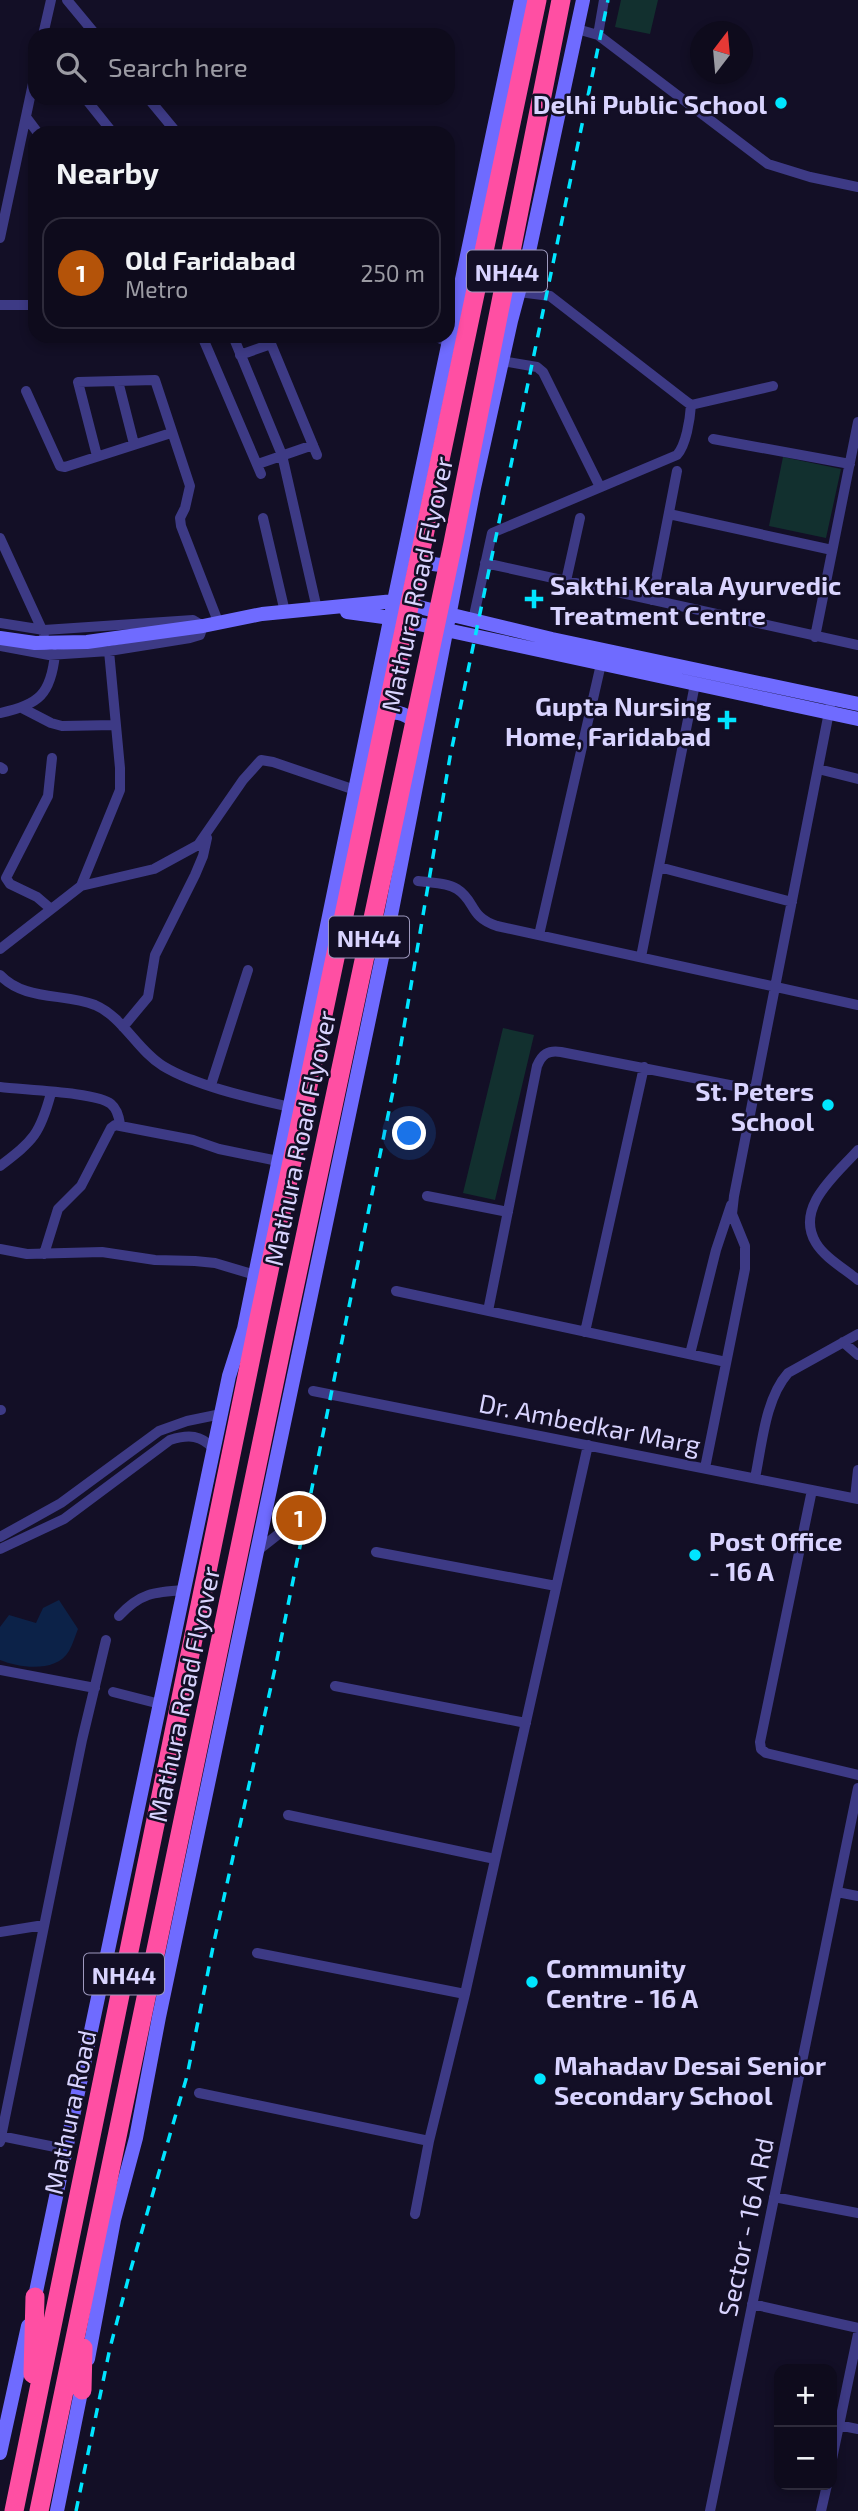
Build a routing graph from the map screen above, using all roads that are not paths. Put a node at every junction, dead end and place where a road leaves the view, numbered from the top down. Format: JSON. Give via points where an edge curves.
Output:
{"nodes":[{"id":1,"x":51,"y":0,"type":"edge"},
{"id":2,"x":67,"y":0,"type":"edge"},
{"id":3,"x":521,"y":0,"type":"edge"},
{"id":4,"x":537,"y":0,"type":"edge"},
{"id":5,"x":561,"y":0,"type":"edge"},
{"id":6,"x":583,"y":0,"type":"edge"},
{"id":7,"x":604,"y":0,"type":"edge"},
{"id":8,"x":45,"y":28,"type":"edge"},
{"id":9,"x":90,"y":28,"type":"edge"},
{"id":10,"x":577,"y":29,"type":"junction"},
{"id":11,"x":598,"y":35,"type":"junction"},
{"id":12,"x":29,"y":105,"type":"edge"},
{"id":13,"x":91,"y":105,"type":"edge"},
{"id":14,"x":154,"y":105,"type":"edge"},
{"id":15,"x":26,"y":117,"type":"junction"},
{"id":16,"x":33,"y":126,"type":"edge"},
{"id":17,"x":107,"y":126,"type":"edge"},
{"id":18,"x":171,"y":126,"type":"edge"},
{"id":19,"x":858,"y":187,"type":"edge"},
{"id":20,"x":0,"y":238,"type":"edge"},
{"id":21,"x":519,"y":292,"type":"junction"},
{"id":22,"x":28,"y":304,"type":"edge"},
{"id":23,"x":0,"y":305,"type":"edge"},
{"id":24,"x":455,"y":314,"type":"edge"},
{"id":25,"x":205,"y":343,"type":"edge"},
{"id":26,"x":236,"y":343,"type":"edge"},
{"id":27,"x":449,"y":343,"type":"edge"},
{"id":28,"x":240,"y":355,"type":"junction"},
{"id":29,"x":502,"y":361,"type":"junction"},
{"id":30,"x":118,"y":381,"type":"junction"},
{"id":31,"x":773,"y":386,"type":"dead end"},
{"id":32,"x":26,"y":391,"type":"dead end"},
{"id":33,"x":691,"y":405,"type":"junction"},
{"id":34,"x":858,"y":422,"type":"edge"},
{"id":35,"x":171,"y":433,"type":"junction"},
{"id":36,"x":713,"y":439,"type":"dead end"},
{"id":37,"x":134,"y":444,"type":"junction"},
{"id":38,"x":282,"y":454,"type":"junction"},
{"id":39,"x":97,"y":456,"type":"junction"},
{"id":40,"x":850,"y":464,"type":"junction"},
{"id":41,"x":677,"y":471,"type":"dead end"},
{"id":42,"x":600,"y":487,"type":"junction"},
{"id":43,"x":474,"y":488,"type":"junction"},
{"id":44,"x":668,"y":514,"type":"junction"},
{"id":45,"x":263,"y":518,"type":"dead end"},
{"id":46,"x":580,"y":518,"type":"dead end"},
{"id":47,"x":0,"y":538,"type":"edge"},
{"id":48,"x":407,"y":541,"type":"junction"},
{"id":49,"x":832,"y":550,"type":"junction"},
{"id":50,"x":461,"y":553,"type":"junction"},
{"id":51,"x":485,"y":563,"type":"junction"},
{"id":52,"x":566,"y":581,"type":"junction"},
{"id":53,"x":652,"y":600,"type":"junction"},
{"id":54,"x":394,"y":601,"type":"junction"},
{"id":55,"x":321,"y":609,"type":"junction"},
{"id":56,"x":285,"y":612,"type":"junction"},
{"id":57,"x":451,"y":614,"type":"junction"},
{"id":58,"x":391,"y":618,"type":"junction"},
{"id":59,"x":473,"y":620,"type":"junction"},
{"id":60,"x":0,"y":623,"type":"edge"},
{"id":61,"x":219,"y":624,"type":"junction"},
{"id":62,"x":203,"y":626,"type":"junction"},
{"id":63,"x":44,"y":630,"type":"junction"},
{"id":64,"x":446,"y":631,"type":"junction"},
{"id":65,"x":815,"y":637,"type":"junction"},
{"id":66,"x":0,"y":638,"type":"edge"},
{"id":67,"x":858,"y":645,"type":"edge"},
{"id":68,"x":0,"y":646,"type":"edge"},
{"id":69,"x":109,"y":650,"type":"junction"},
{"id":70,"x":42,"y":653,"type":"junction"},
{"id":71,"x":55,"y":654,"type":"junction"},
{"id":72,"x":601,"y":664,"type":"junction"},
{"id":73,"x":695,"y":684,"type":"junction"},
{"id":74,"x":858,"y":705,"type":"edge"},
{"id":75,"x":831,"y":706,"type":"junction"},
{"id":76,"x":22,"y":708,"type":"junction"},
{"id":77,"x":0,"y":713,"type":"edge"},
{"id":78,"x":858,"y":719,"type":"edge"},
{"id":79,"x":369,"y":721,"type":"junction"},
{"id":80,"x":116,"y":725,"type":"junction"},
{"id":81,"x":426,"y":734,"type":"junction"},
{"id":82,"x":52,"y":758,"type":"dead end"},
{"id":83,"x":818,"y":769,"type":"junction"},
{"id":84,"x":858,"y":779,"type":"edge"},
{"id":85,"x":355,"y":790,"type":"junction"},
{"id":86,"x":208,"y":834,"type":"junction"},
{"id":87,"x":659,"y":867,"type":"junction"},
{"id":88,"x":418,"y":881,"type":"dead end"},
{"id":89,"x":81,"y":886,"type":"junction"},
{"id":90,"x":792,"y":902,"type":"junction"},
{"id":91,"x":51,"y":909,"type":"junction"},
{"id":92,"x":540,"y":935,"type":"junction"},
{"id":93,"x":0,"y":949,"type":"edge"},
{"id":94,"x":641,"y":957,"type":"junction"},
{"id":95,"x":248,"y":970,"type":"dead end"},
{"id":96,"x":0,"y":975,"type":"edge"},
{"id":97,"x":776,"y":987,"type":"junction"},
{"id":98,"x":858,"y":1005,"type":"edge"},
{"id":99,"x":123,"y":1027,"type":"junction"},
{"id":100,"x":644,"y":1067,"type":"junction"},
{"id":101,"x":211,"y":1086,"type":"junction"},
{"id":102,"x":0,"y":1087,"type":"edge"},
{"id":103,"x":755,"y":1090,"type":"junction"},
{"id":104,"x":51,"y":1093,"type":"junction"},
{"id":105,"x":290,"y":1107,"type":"junction"},
{"id":106,"x":120,"y":1124,"type":"junction"},
{"id":107,"x":858,"y":1150,"type":"edge"},
{"id":108,"x":278,"y":1161,"type":"junction"},
{"id":109,"x":0,"y":1166,"type":"edge"},
{"id":110,"x":427,"y":1196,"type":"dead end"},
{"id":111,"x":734,"y":1196,"type":"junction"},
{"id":112,"x":508,"y":1212,"type":"junction"},
{"id":113,"x":0,"y":1249,"type":"edge"},
{"id":114,"x":44,"y":1254,"type":"junction"},
{"id":115,"x":255,"y":1275,"type":"junction"},
{"id":116,"x":858,"y":1280,"type":"edge"},
{"id":117,"x":396,"y":1291,"type":"dead end"},
{"id":118,"x":488,"y":1311,"type":"junction"},
{"id":119,"x":585,"y":1332,"type":"junction"},
{"id":120,"x":858,"y":1334,"type":"edge"},
{"id":121,"x":241,"y":1339,"type":"junction"},
{"id":122,"x":843,"y":1342,"type":"junction"},
{"id":123,"x":691,"y":1354,"type":"junction"},
{"id":124,"x":858,"y":1354,"type":"edge"},
{"id":125,"x":726,"y":1362,"type":"junction"},
{"id":126,"x":313,"y":1391,"type":"dead end"},
{"id":127,"x":221,"y":1414,"type":"junction"},
{"id":128,"x":235,"y":1436,"type":"junction"},
{"id":129,"x":588,"y":1446,"type":"junction"},
{"id":130,"x":214,"y":1449,"type":"junction"},
{"id":131,"x":705,"y":1468,"type":"junction"},
{"id":132,"x":858,"y":1469,"type":"edge"},
{"id":133,"x":755,"y":1478,"type":"junction"},
{"id":134,"x":812,"y":1490,"type":"junction"},
{"id":135,"x":857,"y":1498,"type":"edge"},
{"id":136,"x":285,"y":1529,"type":"dead end"},
{"id":137,"x":0,"y":1537,"type":"edge"},
{"id":138,"x":0,"y":1549,"type":"edge"},
{"id":139,"x":257,"y":1551,"type":"junction"},
{"id":140,"x":376,"y":1552,"type":"dead end"},
{"id":141,"x":556,"y":1586,"type":"junction"},
{"id":142,"x":184,"y":1590,"type":"junction"},
{"id":143,"x":118,"y":1616,"type":"dead end"},
{"id":144,"x":106,"y":1640,"type":"dead end"},
{"id":145,"x":0,"y":1672,"type":"edge"},
{"id":146,"x":335,"y":1686,"type":"dead end"},
{"id":147,"x":95,"y":1688,"type":"junction"},
{"id":148,"x":113,"y":1692,"type":"dead end"},
{"id":149,"x":160,"y":1704,"type":"junction"},
{"id":150,"x":526,"y":1723,"type":"junction"},
{"id":151,"x":858,"y":1775,"type":"edge"},
{"id":152,"x":858,"y":1788,"type":"edge"},
{"id":153,"x":856,"y":1813,"type":"edge"},
{"id":154,"x":288,"y":1815,"type":"dead end"},
{"id":155,"x":495,"y":1859,"type":"junction"},
{"id":156,"x":837,"y":1892,"type":"junction"},
{"id":157,"x":858,"y":1896,"type":"edge"},
{"id":158,"x":44,"y":1925,"type":"junction"},
{"id":159,"x":0,"y":1932,"type":"edge"},
{"id":160,"x":257,"y":1953,"type":"dead end"},
{"id":161,"x":465,"y":1994,"type":"junction"},
{"id":162,"x":200,"y":2093,"type":"dead end"},
{"id":163,"x":0,"y":2138,"type":"edge"},
{"id":164,"x":429,"y":2141,"type":"junction"},
{"id":165,"x":66,"y":2153,"type":"junction"},
{"id":166,"x":774,"y":2197,"type":"junction"},
{"id":167,"x":858,"y":2213,"type":"edge"},
{"id":168,"x":415,"y":2214,"type":"dead end"},
{"id":169,"x":86,"y":2288,"type":"junction"},
{"id":170,"x":35,"y":2297,"type":"junction"},
{"id":171,"x":752,"y":2304,"type":"junction"},
{"id":172,"x":858,"y":2328,"type":"edge"},
{"id":173,"x":858,"y":2334,"type":"edge"},
{"id":174,"x":82,"y":2390,"type":"junction"},
{"id":175,"x":36,"y":2407,"type":"junction"},
{"id":176,"x":838,"y":2425,"type":"junction"},
{"id":177,"x":858,"y":2429,"type":"edge"},
{"id":178,"x":837,"y":2431,"type":"edge"},
{"id":179,"x":0,"y":2453,"type":"edge"},
{"id":180,"x":826,"y":2490,"type":"edge"},
{"id":181,"x":14,"y":2511,"type":"edge"},
{"id":182,"x":39,"y":2511,"type":"edge"},
{"id":183,"x":57,"y":2511,"type":"edge"},
{"id":184,"x":710,"y":2511,"type":"edge"},
{"id":185,"x":821,"y":2511,"type":"edge"}],
"edges":[{"from":1,"to":8,"type":"street"},
{"from":2,"to":9,"type":"street"},
{"from":3,"to":24,"type":"main road"},
{"from":4,"to":128,"type":"highway","name":"Mathura Road Flyover","number":"NH44"},
{"from":5,"to":169,"type":"highway","name":"Mathura Road Flyover","number":"NH44","via":[[453,543]]},
{"from":6,"to":10,"type":"main road"},
{"from":7,"to":11,"type":"street"},
{"from":10,"to":11,"type":"street"},
{"from":10,"to":21,"type":"main road"},
{"from":11,"to":19,"type":"street","via":[[768,164]]},
{"from":12,"to":15,"type":"street"},
{"from":13,"to":17,"type":"street"},
{"from":14,"to":18,"type":"street"},
{"from":15,"to":16,"type":"street"},
{"from":15,"to":20,"type":"street"},
{"from":21,"to":29,"type":"main road"},
{"from":21,"to":33,"type":"street","via":[[550,296]]},
{"from":22,"to":23,"type":"street"},
{"from":25,"to":38,"type":"street","via":[[259,469]]},
{"from":26,"to":28,"type":"street"},
{"from":27,"to":48,"type":"main road"},
{"from":28,"to":38,"type":"street"},
{"from":28,"to":38,"type":"street","via":[[271,344],[315,450]]},
{"from":29,"to":42,"type":"street","via":[[543,372]]},
{"from":29,"to":43,"type":"main road"},
{"from":30,"to":35,"type":"street","via":[[155,380]]},
{"from":30,"to":37,"type":"street"},
{"from":30,"to":39,"type":"street","via":[[78,382]]},
{"from":31,"to":33,"type":"street"},
{"from":32,"to":39,"type":"street","via":[[60,466]]},
{"from":33,"to":42,"type":"street","via":[[680,453]]},
{"from":34,"to":40,"type":"street"},
{"from":35,"to":37,"type":"street"},
{"from":35,"to":61,"type":"street","via":[[190,486],[181,526]]},
{"from":36,"to":40,"type":"street"},
{"from":37,"to":39,"type":"street"},
{"from":38,"to":55,"type":"street"},
{"from":40,"to":49,"type":"street"},
{"from":41,"to":44,"type":"street"},
{"from":42,"to":51,"type":"street","via":[[497,530],[490,539]]},
{"from":43,"to":50,"type":"main road"},
{"from":43,"to":57,"type":"main road","via":[[475,513]]},
{"from":44,"to":49,"type":"street"},
{"from":44,"to":53,"type":"street"},
{"from":45,"to":56,"type":"street"},
{"from":46,"to":52,"type":"street"},
{"from":47,"to":63,"type":"street"},
{"from":48,"to":50,"type":"main road","via":[[426,563],[451,563]]},
{"from":48,"to":54,"type":"main road"},
{"from":49,"to":65,"type":"street"},
{"from":50,"to":57,"type":"main road"},
{"from":51,"to":52,"type":"street"},
{"from":51,"to":59,"type":"street"},
{"from":52,"to":53,"type":"street"},
{"from":53,"to":65,"type":"street"},
{"from":54,"to":55,"type":"main road"},
{"from":54,"to":57,"type":"main road"},
{"from":54,"to":58,"type":"main road"},
{"from":55,"to":56,"type":"main road"},
{"from":55,"to":58,"type":"main road"},
{"from":56,"to":61,"type":"main road"},
{"from":57,"to":59,"type":"main road"},
{"from":57,"to":64,"type":"main road"},
{"from":58,"to":64,"type":"main road"},
{"from":58,"to":79,"type":"main road"},
{"from":59,"to":75,"type":"main road"},
{"from":60,"to":63,"type":"street"},
{"from":61,"to":62,"type":"main road"},
{"from":62,"to":63,"type":"street","via":[[193,620]]},
{"from":62,"to":66,"type":"main road","via":[[87,642]]},
{"from":62,"to":69,"type":"street","via":[[200,635],[190,638]]},
{"from":63,"to":70,"type":"street"},
{"from":64,"to":72,"type":"main road"},
{"from":64,"to":81,"type":"main road"},
{"from":65,"to":67,"type":"street"},
{"from":68,"to":70,"type":"street"},
{"from":69,"to":71,"type":"street"},
{"from":69,"to":80,"type":"street"},
{"from":70,"to":71,"type":"street"},
{"from":71,"to":76,"type":"street","via":[[45,693]]},
{"from":72,"to":73,"type":"main road"},
{"from":72,"to":92,"type":"street"},
{"from":73,"to":75,"type":"main road"},
{"from":73,"to":87,"type":"street"},
{"from":74,"to":75,"type":"main road"},
{"from":75,"to":78,"type":"main road"},
{"from":75,"to":83,"type":"street"},
{"from":76,"to":77,"type":"street"},
{"from":76,"to":80,"type":"street","via":[[62,726]]},
{"from":79,"to":81,"type":"main road","via":[[390,712],[402,713]]},
{"from":79,"to":85,"type":"main road"},
{"from":80,"to":89,"type":"street","via":[[120,790]]},
{"from":81,"to":139,"type":"main road"},
{"from":82,"to":91,"type":"street","via":[[48,796],[6,878]]},
{"from":83,"to":84,"type":"street"},
{"from":83,"to":90,"type":"street"},
{"from":85,"to":86,"type":"street","via":[[261,760]]},
{"from":85,"to":105,"type":"main road"},
{"from":86,"to":89,"type":"street","via":[[167,864]]},
{"from":86,"to":99,"type":"street","via":[[203,856],[155,955],[148,998]]},
{"from":87,"to":90,"type":"street"},
{"from":87,"to":94,"type":"street"},
{"from":88,"to":92,"type":"street","via":[[452,886],[484,922]]},
{"from":89,"to":91,"type":"street"},
{"from":90,"to":97,"type":"street"},
{"from":91,"to":93,"type":"street"},
{"from":92,"to":94,"type":"street"},
{"from":94,"to":97,"type":"street"},
{"from":95,"to":101,"type":"street"},
{"from":96,"to":99,"type":"street","via":[[15,988],[98,1006]]},
{"from":97,"to":98,"type":"street"},
{"from":97,"to":103,"type":"street"},
{"from":99,"to":101,"type":"street","via":[[163,1066]]},
{"from":100,"to":103,"type":"street"},
{"from":100,"to":112,"type":"street","via":[[561,1052],[541,1057]]},
{"from":100,"to":119,"type":"street"},
{"from":101,"to":105,"type":"street"},
{"from":102,"to":104,"type":"street"},
{"from":103,"to":111,"type":"street"},
{"from":104,"to":106,"type":"street","via":[[112,1104]]},
{"from":104,"to":109,"type":"street","via":[[40,1128],[22,1150]]},
{"from":105,"to":108,"type":"main road"},
{"from":106,"to":108,"type":"street"},
{"from":106,"to":114,"type":"street","via":[[111,1128],[81,1186],[58,1209]]},
{"from":107,"to":116,"type":"street","via":[[815,1200],[810,1218],[816,1243]]},
{"from":108,"to":115,"type":"main road"},
{"from":110,"to":112,"type":"street"},
{"from":111,"to":123,"type":"street"},
{"from":111,"to":125,"type":"street","via":[[732,1214],[745,1246],[745,1269]]},
{"from":112,"to":118,"type":"street"},
{"from":113,"to":114,"type":"street"},
{"from":114,"to":115,"type":"street","via":[[102,1252],[195,1261]]},
{"from":115,"to":121,"type":"main road"},
{"from":117,"to":118,"type":"street"},
{"from":118,"to":119,"type":"street"},
{"from":119,"to":123,"type":"street"},
{"from":120,"to":122,"type":"street"},
{"from":121,"to":127,"type":"main road"},
{"from":121,"to":128,"type":"highway"},
{"from":122,"to":124,"type":"street"},
{"from":122,"to":133,"type":"street","via":[[781,1380]]},
{"from":123,"to":125,"type":"street"},
{"from":125,"to":131,"type":"street"},
{"from":126,"to":129,"type":"street","name":"Dr. Ambedkar Marg"},
{"from":127,"to":130,"type":"main road"},
{"from":127,"to":137,"type":"street","via":[[159,1432],[61,1503]]},
{"from":128,"to":175,"type":"highway","name":"Mathura Road","number":"NH44"},
{"from":129,"to":131,"type":"street","name":"Dr. Ambedkar Marg"},
{"from":129,"to":141,"type":"street"},
{"from":130,"to":138,"type":"street","via":[[198,1437],[170,1440],[64,1519]]},
{"from":130,"to":142,"type":"main road"},
{"from":131,"to":133,"type":"street","name":"Dr. Ambedkar Marg"},
{"from":132,"to":135,"type":"street"},
{"from":133,"to":134,"type":"street","name":"Dr. Ambedkar Marg"},
{"from":134,"to":135,"type":"street","name":"Dr. Ambedkar Marg"},
{"from":134,"to":151,"type":"street","via":[[761,1749]]},
{"from":136,"to":139,"type":"street"},
{"from":139,"to":174,"type":"main road"},
{"from":140,"to":141,"type":"street"},
{"from":141,"to":150,"type":"street"},
{"from":142,"to":143,"type":"street","via":[[151,1592],[131,1602]]},
{"from":142,"to":149,"type":"main road"},
{"from":144,"to":147,"type":"street"},
{"from":145,"to":147,"type":"street"},
{"from":146,"to":150,"type":"street"},
{"from":147,"to":158,"type":"street"},
{"from":148,"to":149,"type":"street"},
{"from":149,"to":165,"type":"main road"},
{"from":150,"to":155,"type":"street"},
{"from":152,"to":153,"type":"street","name":"Sector - 16 A Rd"},
{"from":153,"to":156,"type":"street","name":"Sector - 16 A Rd"},
{"from":154,"to":155,"type":"street"},
{"from":155,"to":161,"type":"street"},
{"from":156,"to":157,"type":"street"},
{"from":156,"to":166,"type":"street","name":"Sector - 16 A Rd"},
{"from":158,"to":159,"type":"street"},
{"from":158,"to":163,"type":"street"},
{"from":160,"to":161,"type":"street"},
{"from":161,"to":164,"type":"street"},
{"from":162,"to":164,"type":"street"},
{"from":163,"to":165,"type":"street"},
{"from":164,"to":168,"type":"street"},
{"from":165,"to":170,"type":"main road"},
{"from":166,"to":167,"type":"street"},
{"from":166,"to":171,"type":"street","name":"Sector - 16 A Rd"},
{"from":169,"to":174,"type":"highway"},
{"from":169,"to":182,"type":"highway","number":"NH44"},
{"from":170,"to":175,"type":"highway"},
{"from":170,"to":179,"type":"main road"},
{"from":171,"to":172,"type":"street"},
{"from":171,"to":184,"type":"street","name":"Sector - 16 A Rd"},
{"from":173,"to":176,"type":"street"},
{"from":174,"to":183,"type":"main road"},
{"from":175,"to":181,"type":"highway","name":"Mathura Road","number":"NH44"},
{"from":176,"to":177,"type":"street"},
{"from":176,"to":178,"type":"street"},
{"from":180,"to":185,"type":"street"}]}
